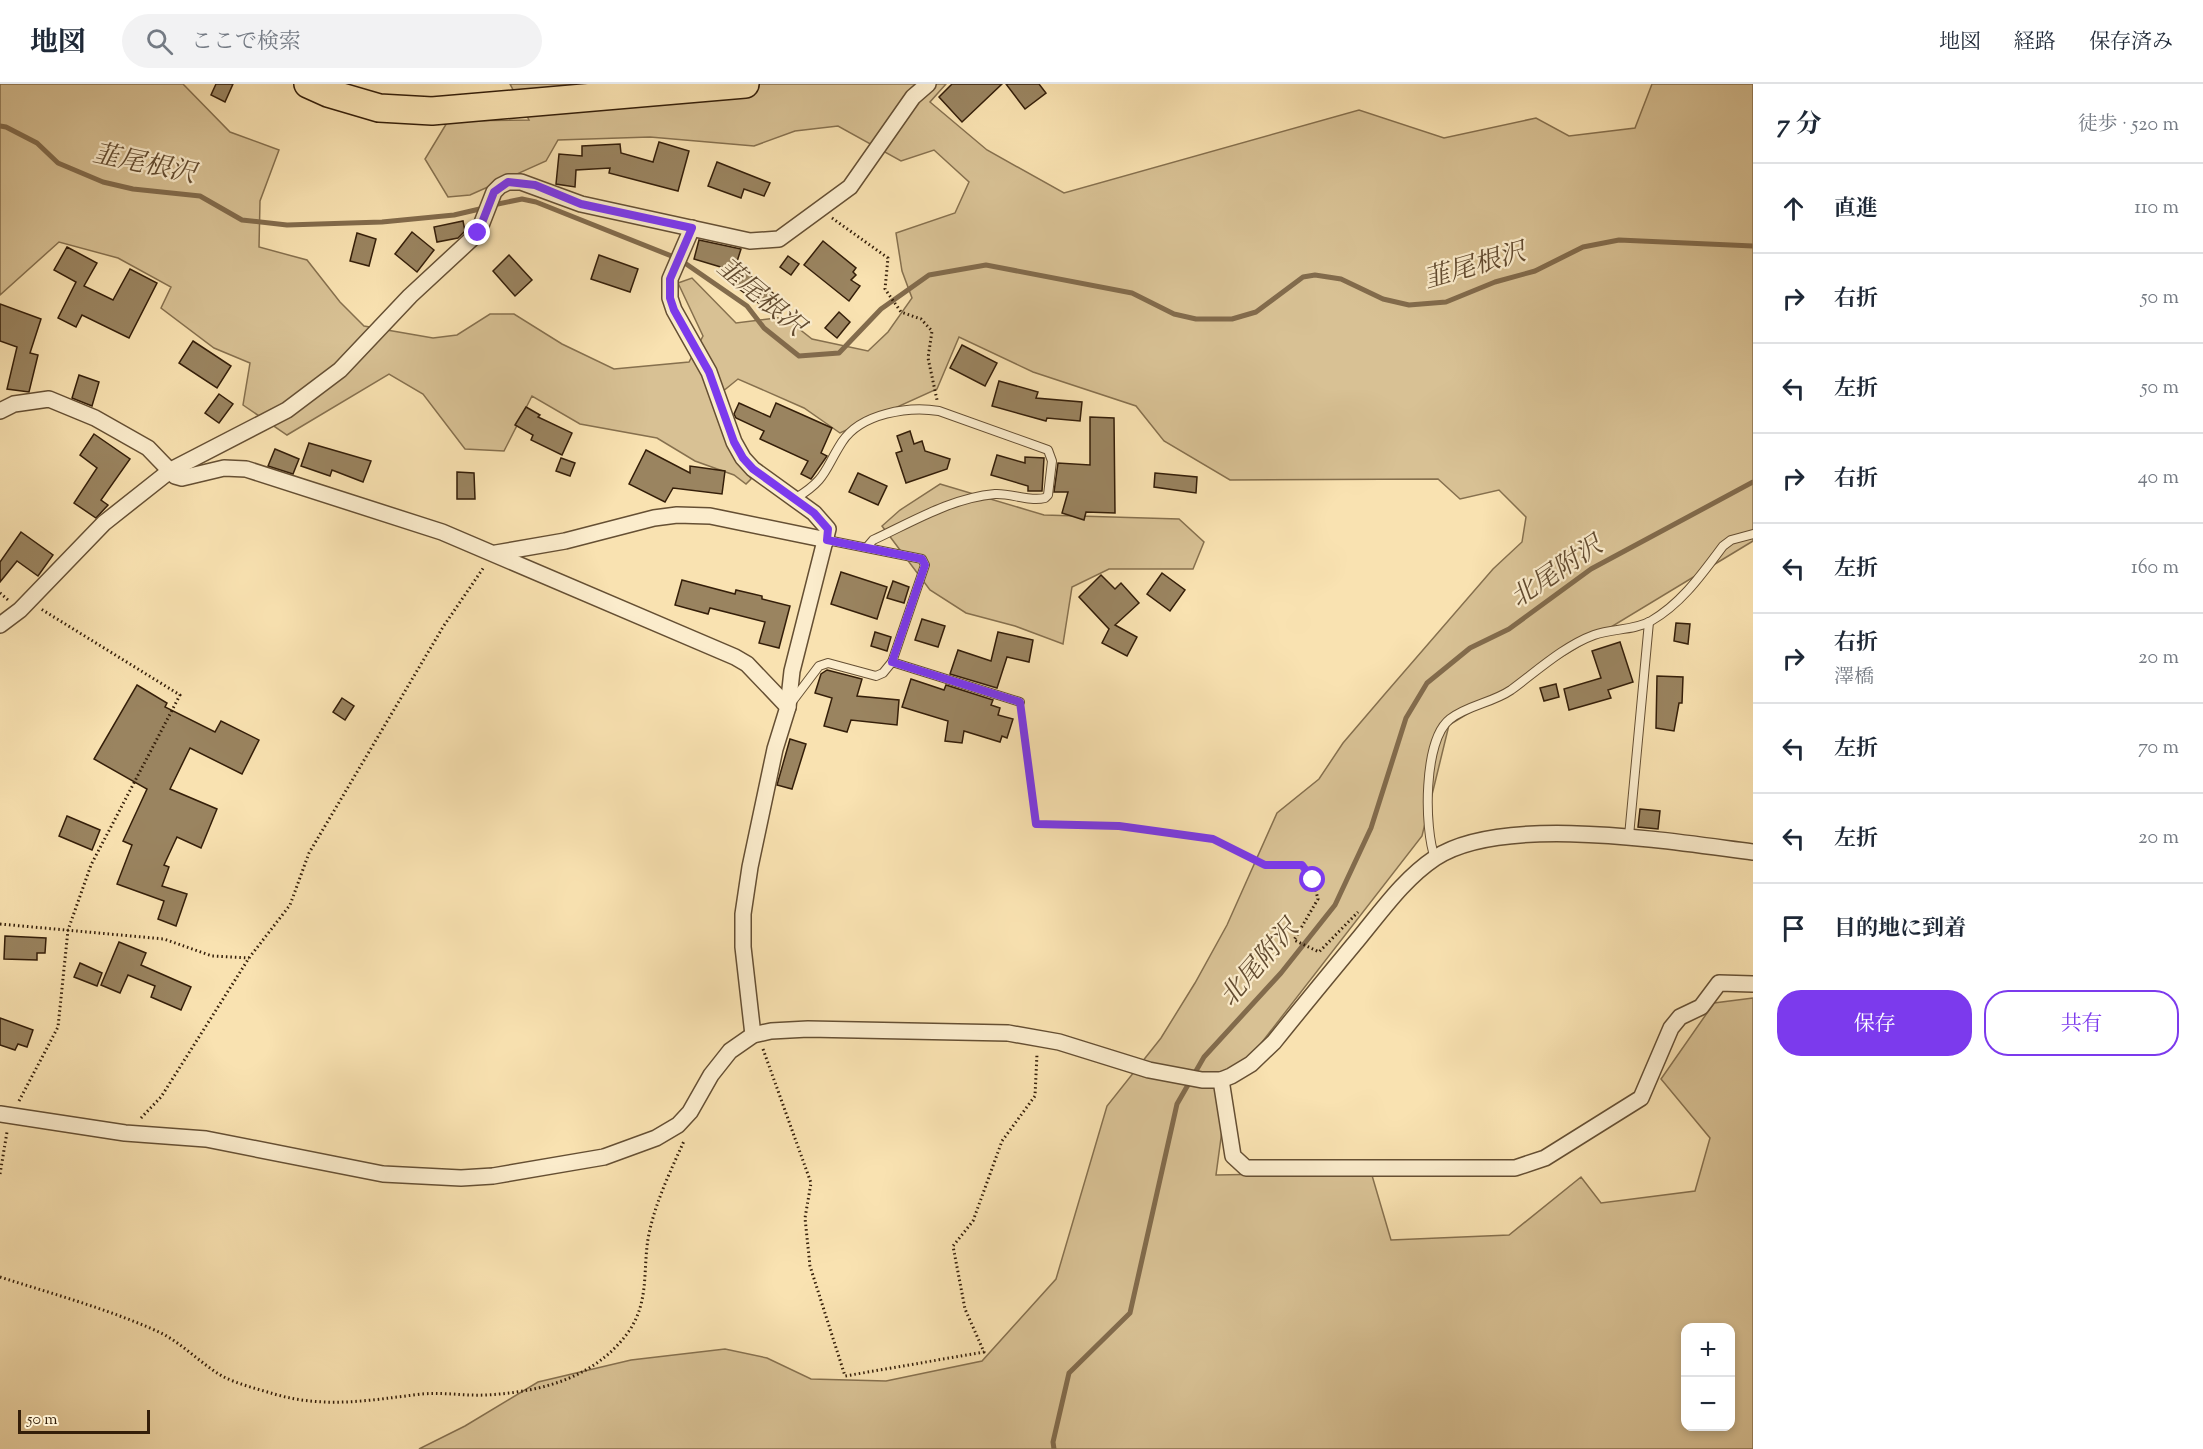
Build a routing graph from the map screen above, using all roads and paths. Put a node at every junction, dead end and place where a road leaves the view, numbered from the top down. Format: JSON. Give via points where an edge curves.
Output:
{"nodes":[{"id":1,"x":308,"y":84,"type":"edge"},
{"id":2,"x":745,"y":84,"type":"edge"},
{"id":3,"x":928,"y":84,"type":"edge"},
{"id":4,"x":820,"y":211,"type":"junction"},
{"id":5,"x":692,"y":228,"type":"junction"},
{"id":6,"x":0,"y":411,"type":"edge"},
{"id":7,"x":939,"y":411,"type":"junction"},
{"id":8,"x":171,"y":470,"type":"junction"},
{"id":9,"x":796,"y":498,"type":"junction"},
{"id":10,"x":1753,"y":534,"type":"edge"},
{"id":11,"x":827,"y":540,"type":"junction"},
{"id":12,"x":867,"y":547,"type":"junction"},
{"id":13,"x":493,"y":554,"type":"junction"},
{"id":14,"x":20,"y":610,"type":"junction"},
{"id":15,"x":1649,"y":622,"type":"junction"},
{"id":16,"x":0,"y":625,"type":"edge"},
{"id":17,"x":892,"y":662,"type":"junction"},
{"id":18,"x":1020,"y":702,"type":"joint"},
{"id":19,"x":788,"y":707,"type":"junction"},
{"id":20,"x":1629,"y":836,"type":"junction"},
{"id":21,"x":1753,"y":852,"type":"edge"},
{"id":22,"x":1435,"y":858,"type":"junction"},
{"id":23,"x":1366,"y":904,"type":"dead end"},
{"id":24,"x":0,"y":924,"type":"edge"},
{"id":25,"x":68,"y":930,"type":"junction"},
{"id":26,"x":249,"y":958,"type":"junction"},
{"id":27,"x":1753,"y":984,"type":"edge"},
{"id":28,"x":753,"y":1035,"type":"junction"},
{"id":29,"x":1038,"y":1037,"type":"junction"},
{"id":30,"x":1221,"y":1080,"type":"junction"},
{"id":31,"x":690,"y":1112,"type":"junction"},
{"id":32,"x":5,"y":1115,"type":"edge"},
{"id":33,"x":126,"y":1133,"type":"junction"},
{"id":34,"x":0,"y":1174,"type":"edge"},
{"id":35,"x":0,"y":1277,"type":"edge"}],
"edges":[{"from":1,"to":2,"type":"highway","via":[[379,108],[432,111]]},
{"from":3,"to":4,"type":"street","via":[[914,97],[850,187]]},
{"from":4,"to":5,"type":"street","via":[[779,239],[763,242]]},
{"from":4,"to":7,"type":"path","via":[[888,258],[885,289],[901,312],[921,319],[932,332],[928,358]]},
{"from":5,"to":8,"type":"street","via":[[581,204],[520,182],[508,182],[494,192],[478,233],[410,296],[340,370],[287,410]]},
{"from":5,"to":9,"type":"street","via":[[672,270],[669,288],[674,310],[709,372],[734,442],[753,469]]},
{"from":6,"to":8,"type":"street","via":[[14,404],[49,399],[95,418],[148,448]]},
{"from":7,"to":9,"type":"lane","via":[[922,409],[873,418],[842,442],[814,488]]},
{"from":7,"to":12,"type":"lane","via":[[1048,450],[1052,461],[1048,495],[1040,499],[1009,493],[975,497],[937,510],[873,540]]},
{"from":8,"to":13,"type":"street","via":[[182,478],[224,468],[269,474],[442,532]]},
{"from":8,"to":14,"type":"street","via":[[104,523]]},
{"from":9,"to":11,"type":"street","via":[[828,529]]},
{"from":10,"to":15,"type":"lane","via":[[1723,546],[1677,603]]},
{"from":11,"to":12,"type":"lane"},
{"from":11,"to":13,"type":"street","via":[[684,514]]},
{"from":11,"to":19,"type":"street","via":[[792,671]]},
{"from":12,"to":17,"type":"lane","via":[[922,559],[925,565]]},
{"from":13,"to":19,"type":"street","via":[[735,657],[747,664]]},
{"from":13,"to":26,"type":"path","via":[[443,627],[309,853],[290,905]]},
{"from":14,"to":16,"type":"street"},
{"from":14,"to":25,"type":"path","via":[[40,609],[180,695],[91,866]]},
{"from":15,"to":20,"type":"lane"},
{"from":15,"to":22,"type":"lane","via":[[1609,630],[1579,642],[1506,693],[1459,713],[1442,728],[1429,775],[1428,839]]},
{"from":17,"to":18,"type":"lane"},
{"from":17,"to":19,"type":"lane","via":[[876,676],[828,663],[819,666]]},
{"from":18,"to":23,"type":"path","via":[[1036,824],[1119,826],[1213,839],[1265,865],[1302,865],[1313,880],[1318,899],[1294,940],[1319,952]]},
{"from":19,"to":28,"type":"street","via":[[758,823],[743,914]]},
{"from":20,"to":21,"type":"street"},
{"from":20,"to":22,"type":"street","via":[[1498,836],[1453,848]]},
{"from":22,"to":30,"type":"street","via":[[1397,891],[1274,1042],[1251,1064]]},
{"from":24,"to":25,"type":"path"},
{"from":25,"to":26,"type":"path","via":[[164,939],[212,956]]},
{"from":25,"to":32,"type":"path","via":[[58,1027]]},
{"from":26,"to":33,"type":"path","via":[[161,1097]]},
{"from":27,"to":30,"type":"street","via":[[1719,983],[1701,1007],[1675,1022],[1641,1098],[1545,1158],[1515,1168],[1246,1168],[1233,1156]]},
{"from":28,"to":29,"type":"street","via":[[808,1029]]},
{"from":28,"to":29,"type":"path","via":[[761,1044],[811,1183],[805,1218],[810,1266],[845,1376],[984,1352],[965,1309],[953,1246],[973,1221],[1002,1141],[1035,1096]]},
{"from":28,"to":31,"type":"street","via":[[720,1062]]},
{"from":29,"to":30,"type":"street","via":[[1149,1070]]},
{"from":31,"to":33,"type":"street","via":[[678,1125],[656,1138],[604,1156],[461,1178],[383,1174],[206,1139]]},
{"from":31,"to":35,"type":"path","via":[[689,1129],[662,1191],[648,1239],[645,1292],[631,1328],[595,1366],[538,1389],[484,1395],[422,1394],[334,1404],[276,1395],[224,1377],[161,1333]]},
{"from":32,"to":33,"type":"street"},
{"from":32,"to":34,"type":"path"}]}
